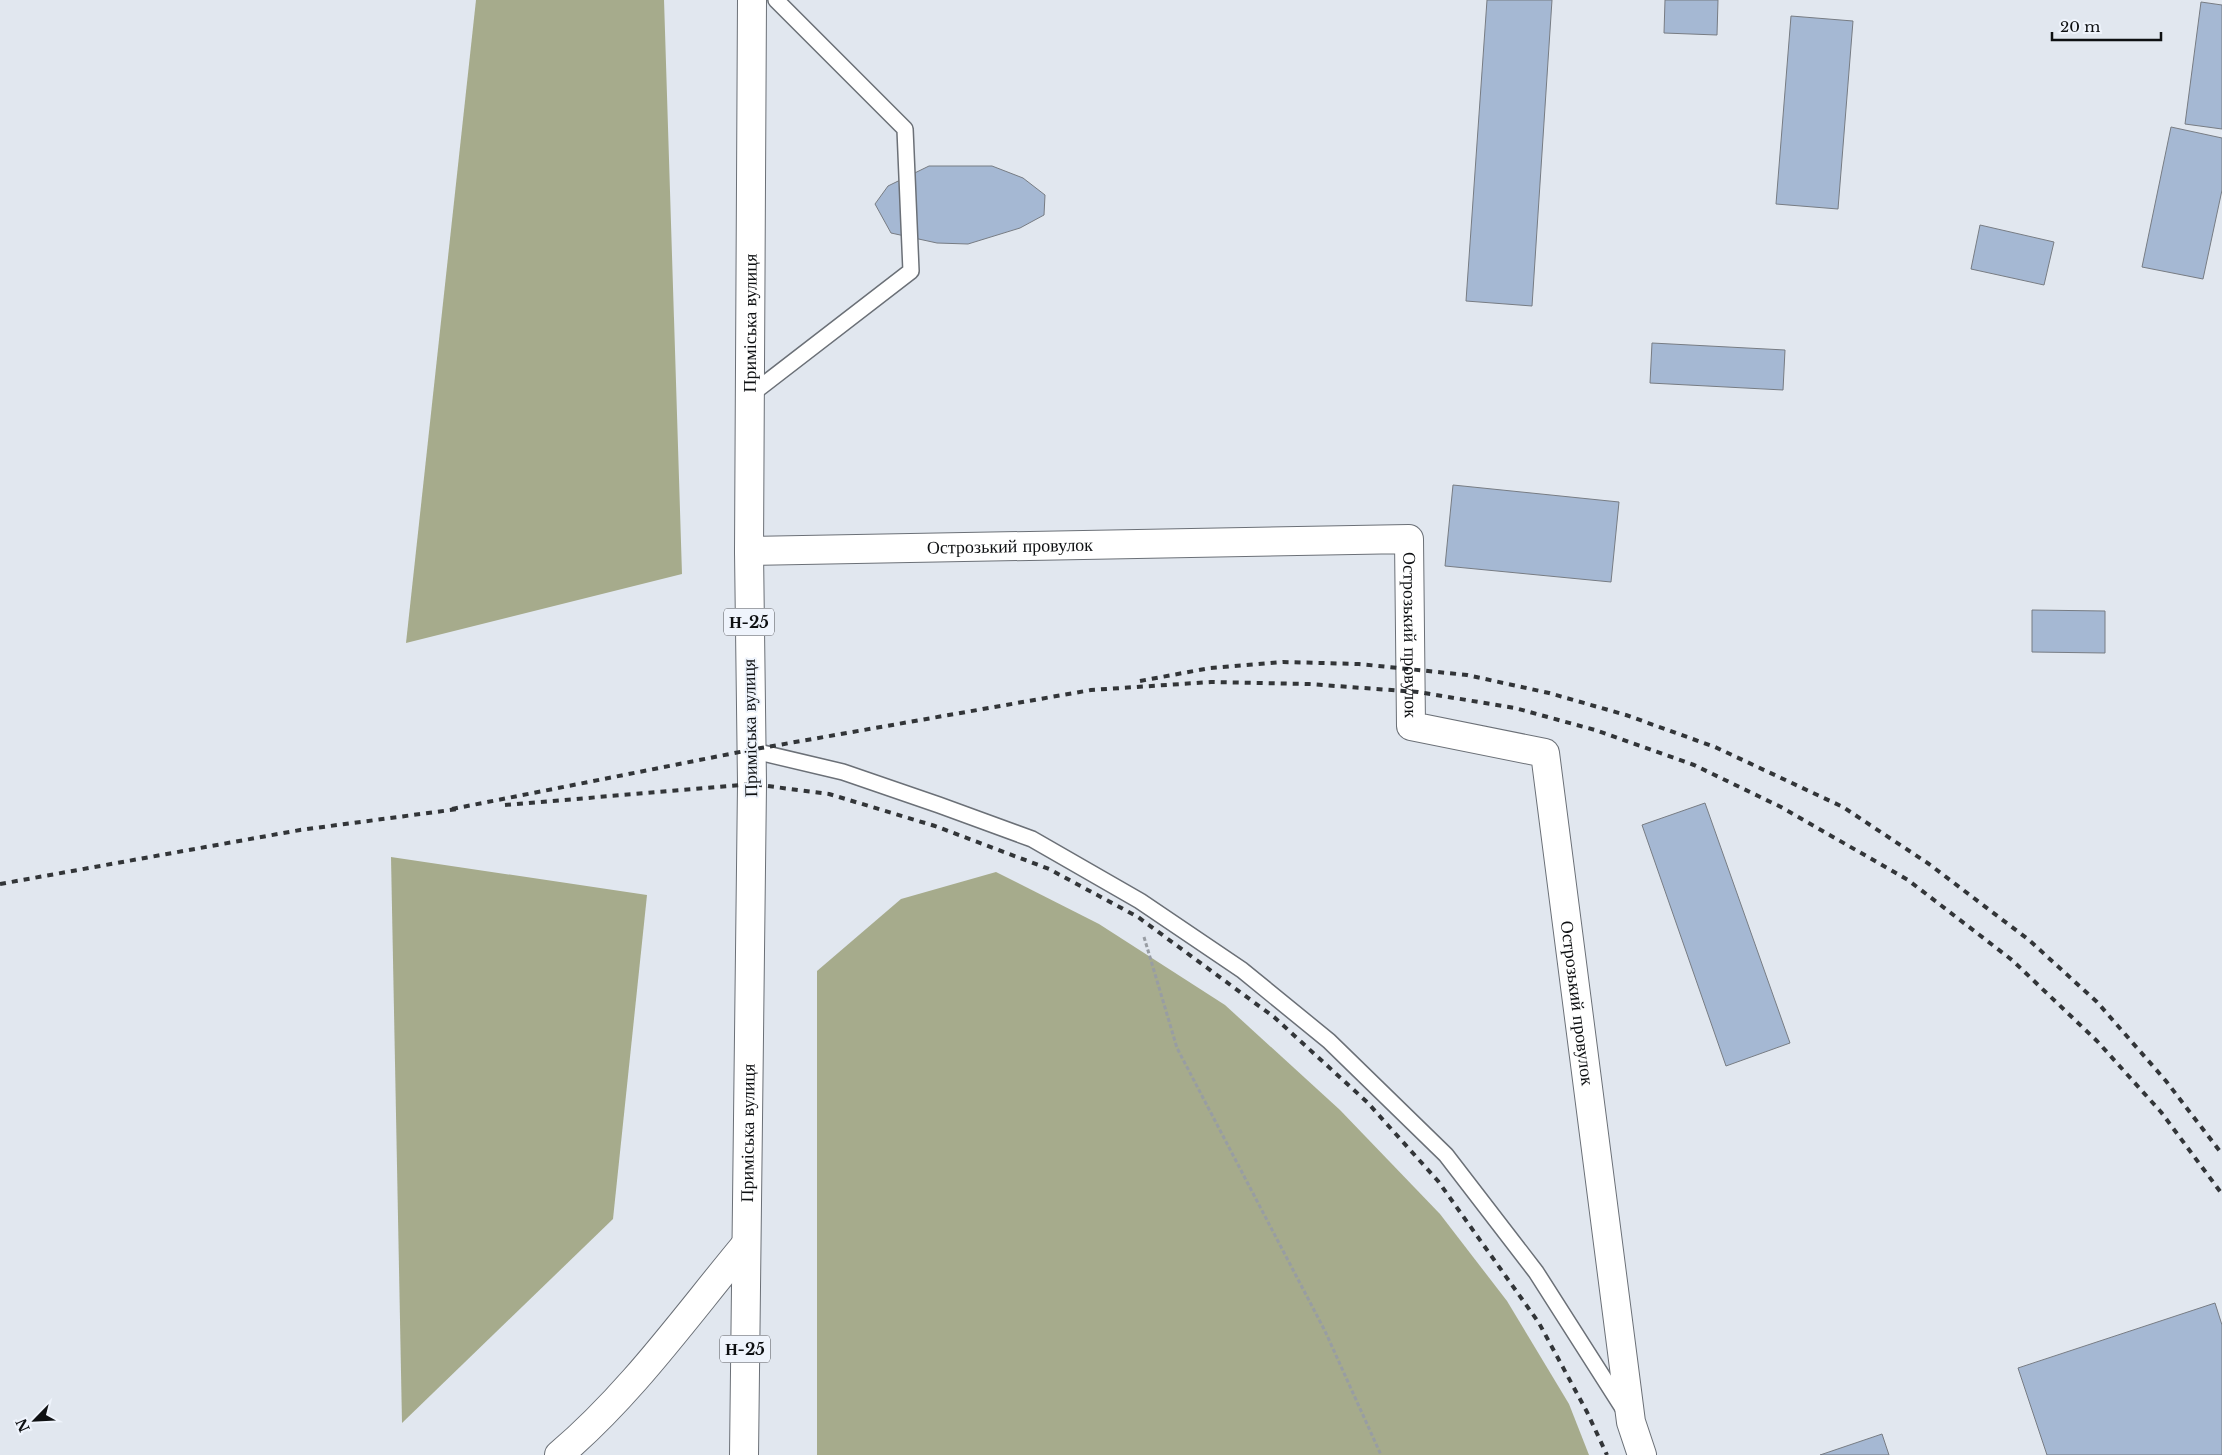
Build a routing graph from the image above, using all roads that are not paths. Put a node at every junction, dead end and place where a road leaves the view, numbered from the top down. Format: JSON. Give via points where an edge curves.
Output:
{"nodes":[{"id":1,"x":752,"y":0,"type":"edge"},
{"id":2,"x":776,"y":0,"type":"edge"},
{"id":3,"x":749,"y":396,"type":"junction"},
{"id":4,"x":748,"y":551,"type":"junction"},
{"id":5,"x":750,"y":750,"type":"junction"},
{"id":6,"x":746,"y":1244,"type":"junction"},
{"id":7,"x":1631,"y":1422,"type":"junction"},
{"id":8,"x":558,"y":1455,"type":"edge"},
{"id":9,"x":744,"y":1455,"type":"edge"},
{"id":10,"x":1642,"y":1455,"type":"edge"}],
"edges":[{"from":1,"to":3,"type":"main road","name":"Приміська вулиця","number":"Н-25"},
{"from":2,"to":3,"type":"lane","via":[[905,129],[911,271]]},
{"from":3,"to":4,"type":"main road","name":"Приміська вулиця","number":"Н-25"},
{"from":4,"to":5,"type":"main road","name":"Приміська вулиця","number":"Н-25"},
{"from":4,"to":7,"type":"main road","name":"Острозький провулок","via":[[1409,539],[1411,726],[1545,753]]},
{"from":5,"to":6,"type":"main road","name":"Приміська вулиця","number":"Н-25"},
{"from":5,"to":7,"type":"lane","via":[[843,772],[1032,839],[1140,902],[1242,970],[1329,1041],[1446,1155],[1536,1272]]},
{"from":6,"to":8,"type":"main road","via":[[644,1370],[580,1437]]},
{"from":6,"to":9,"type":"main road","name":"Приміська вулиця","number":"Н-25"},
{"from":7,"to":10,"type":"main road","name":"Острозький провулок"}]}
